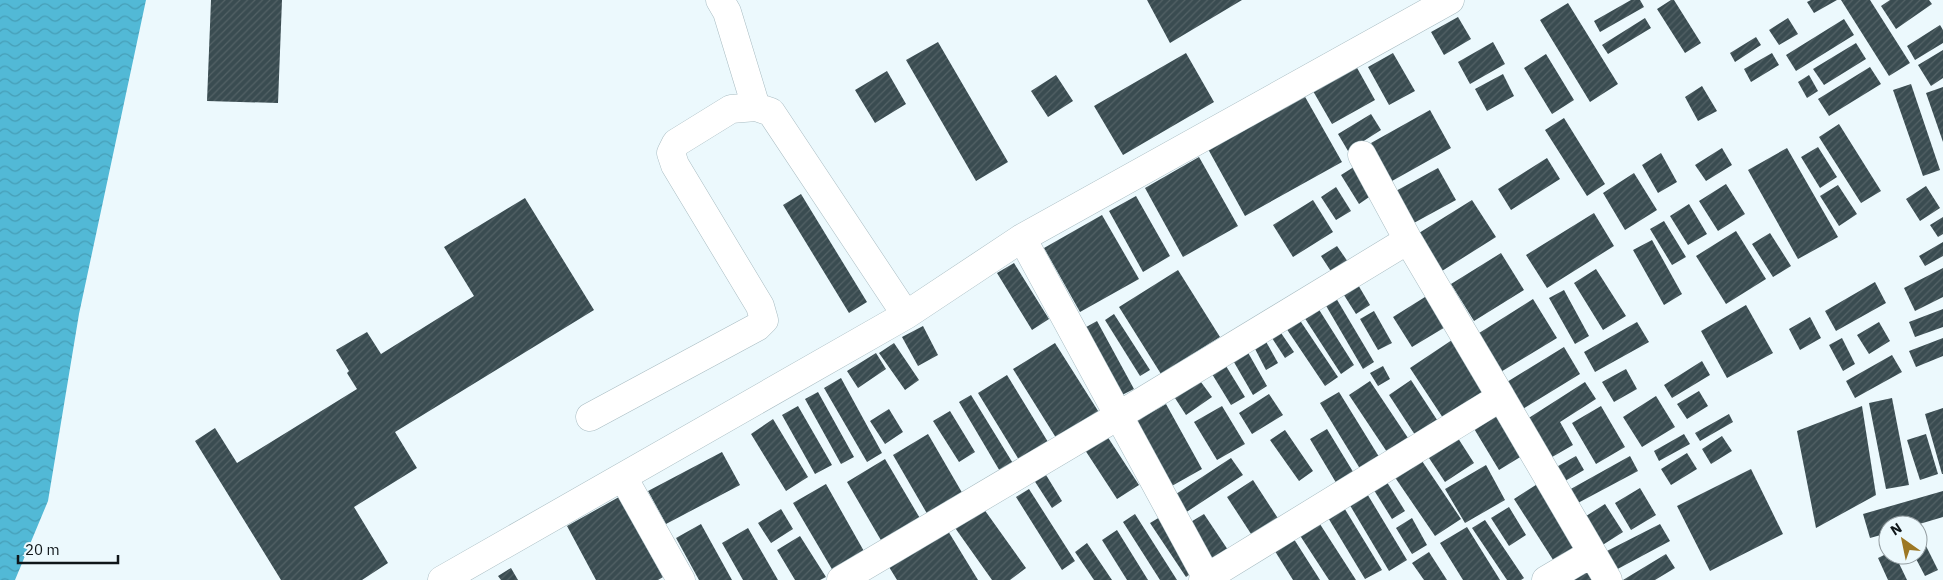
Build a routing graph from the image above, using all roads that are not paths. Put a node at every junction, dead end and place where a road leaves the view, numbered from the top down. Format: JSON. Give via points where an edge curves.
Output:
{"nodes":[{"id":1,"x":720,"y":0,"type":"edge"},
{"id":2,"x":1450,"y":0,"type":"edge"},
{"id":3,"x":756,"y":107,"type":"junction"},
{"id":4,"x":1362,"y":155,"type":"dead end"},
{"id":5,"x":1022,"y":238,"type":"junction"},
{"id":6,"x":1408,"y":240,"type":"junction"},
{"id":7,"x":906,"y":315,"type":"junction"},
{"id":8,"x":1501,"y":396,"type":"junction"},
{"id":9,"x":590,"y":416,"type":"dead end"},
{"id":10,"x":1118,"y":416,"type":"junction"},
{"id":11,"x":623,"y":477,"type":"junction"},
{"id":12,"x":1592,"y":553,"type":"junction"},
{"id":13,"x":1206,"y":579,"type":"edge"},
{"id":14,"x":442,"y":580,"type":"edge"},
{"id":15,"x":681,"y":580,"type":"edge"},
{"id":16,"x":841,"y":580,"type":"edge"},
{"id":17,"x":1546,"y":580,"type":"edge"},
{"id":18,"x":1608,"y":580,"type":"edge"}],
"edges":[{"from":1,"to":3,"type":"street","via":[[727,12]]},
{"from":2,"to":5,"type":"street"},
{"from":3,"to":7,"type":"street","via":[[771,112]]},
{"from":3,"to":9,"type":"street","via":[[730,109],[676,143],[671,152],[675,166],[760,306],[764,320],[757,327]]},
{"from":4,"to":6,"type":"street"},
{"from":5,"to":7,"type":"street"},
{"from":5,"to":10,"type":"street"},
{"from":6,"to":8,"type":"street"},
{"from":6,"to":10,"type":"street"},
{"from":7,"to":11,"type":"street"},
{"from":8,"to":12,"type":"street"},
{"from":8,"to":13,"type":"street"},
{"from":10,"to":13,"type":"street"},
{"from":10,"to":16,"type":"street"},
{"from":11,"to":14,"type":"street"},
{"from":11,"to":15,"type":"street"},
{"from":12,"to":17,"type":"street"},
{"from":12,"to":18,"type":"street"}]}
